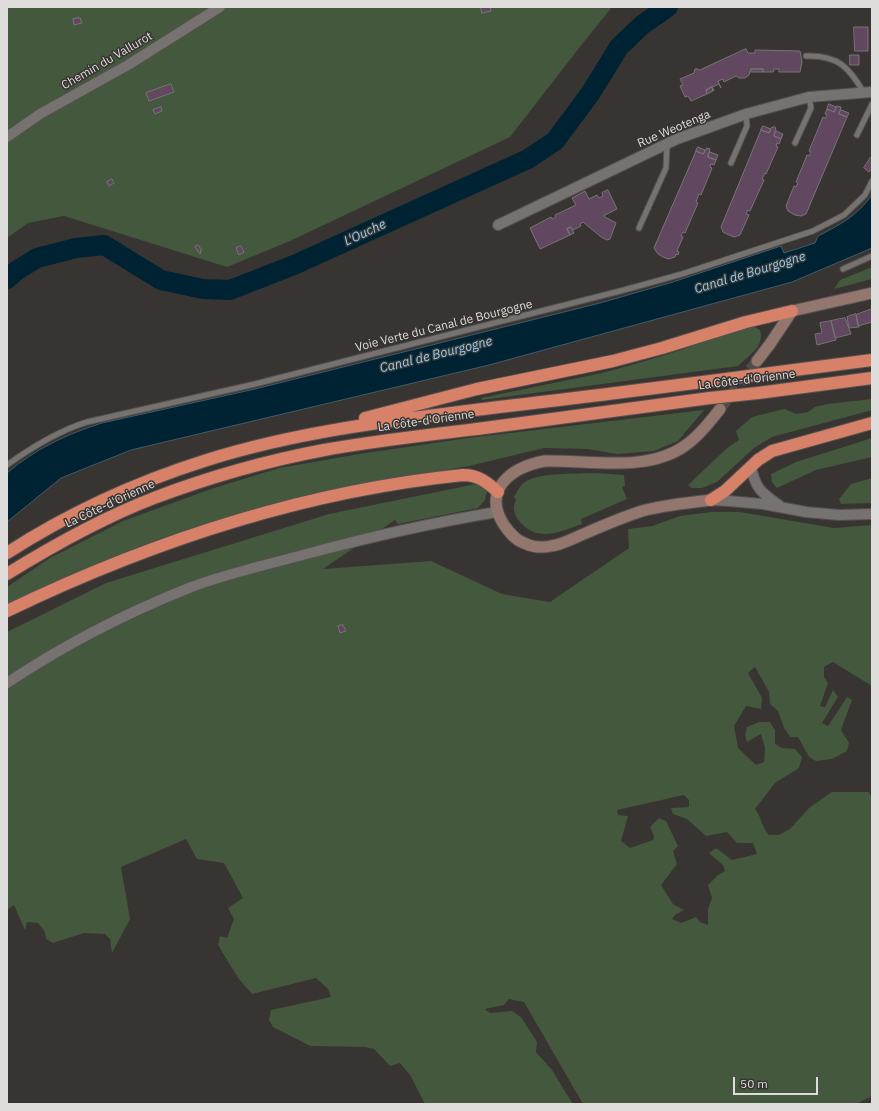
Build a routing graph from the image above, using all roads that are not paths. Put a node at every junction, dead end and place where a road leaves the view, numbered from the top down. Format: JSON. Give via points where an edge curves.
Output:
{"nodes":[{"id":1,"x":220,"y":7,"type":"edge"},
{"id":2,"x":806,"y":56,"type":"dead end"},
{"id":3,"x":868,"y":92,"type":"edge"},
{"id":4,"x":809,"y":97,"type":"junction"},
{"id":5,"x":872,"y":104,"type":"edge"},
{"id":6,"x":746,"y":114,"type":"junction"},
{"id":7,"x":857,"y":135,"type":"dead end"},
{"id":8,"x":7,"y":137,"type":"edge"},
{"id":9,"x":795,"y":143,"type":"dead end"},
{"id":10,"x":667,"y":144,"type":"junction"},
{"id":11,"x":731,"y":163,"type":"dead end"},
{"id":12,"x":872,"y":181,"type":"edge"},
{"id":13,"x":498,"y":225,"type":"dead end"},
{"id":14,"x":639,"y":228,"type":"dead end"},
{"id":15,"x":872,"y":256,"type":"edge"},
{"id":16,"x":842,"y":269,"type":"dead end"},
{"id":17,"x":872,"y":293,"type":"edge"},
{"id":18,"x":792,"y":311,"type":"junction"},
{"id":19,"x":872,"y":360,"type":"edge"},
{"id":20,"x":757,"y":361,"type":"tunnel mouth"},
{"id":21,"x":872,"y":378,"type":"edge"},
{"id":22,"x":720,"y":409,"type":"tunnel mouth"},
{"id":23,"x":872,"y":423,"type":"edge"},
{"id":24,"x":253,"y":448,"type":"junction"},
{"id":25,"x":7,"y":465,"type":"edge"},
{"id":26,"x":751,"y":466,"type":"junction"},
{"id":27,"x":498,"y":492,"type":"junction"},
{"id":28,"x":711,"y":500,"type":"junction"},
{"id":29,"x":783,"y":508,"type":"junction"},
{"id":30,"x":497,"y":512,"type":"junction"},
{"id":31,"x":872,"y":514,"type":"edge"},
{"id":32,"x":7,"y":553,"type":"edge"},
{"id":33,"x":7,"y":574,"type":"edge"},
{"id":34,"x":7,"y":612,"type":"edge"},
{"id":35,"x":7,"y":683,"type":"edge"}],
"edges":[{"from":1,"to":8,"type":"street","name":"Chemin du Vallurot","via":[[128,65],[40,114]]},
{"from":2,"to":3,"type":"lane","via":[[830,59],[846,67]]},
{"from":3,"to":4,"type":"street","name":"Rue Weotenga"},
{"from":4,"to":6,"type":"street","name":"Rue Weotenga"},
{"from":4,"to":9,"type":"lane","via":[[811,108]]},
{"from":5,"to":7,"type":"lane"},
{"from":6,"to":10,"type":"street","name":"Rue Weotenga"},
{"from":6,"to":11,"type":"lane","via":[[747,126]]},
{"from":10,"to":13,"type":"street","name":"Rue Weotenga"},
{"from":10,"to":14,"type":"lane","via":[[666,168]]},
{"from":12,"to":25,"type":"lane","name":"Voie Verte du Canal de Bourgogne","via":[[865,194],[844,215],[813,231],[682,274],[624,290],[255,384],[87,422],[48,438]]},
{"from":15,"to":16,"type":"lane"},
{"from":17,"to":18,"type":"main road"},
{"from":18,"to":20,"type":"main road"},
{"from":18,"to":24,"type":"highway","via":[[613,361],[477,389]]},
{"from":19,"to":24,"type":"highway","name":"La Côte-d'Orienne","bridge":true,"via":[[406,419],[334,430]]},
{"from":21,"to":33,"type":"highway","name":"La Côte-d'Orienne","bridge":true,"via":[[389,440],[279,460],[230,472],[146,501],[72,536]]},
{"from":22,"to":27,"type":"main road","via":[[692,440],[669,455],[631,463],[561,460],[534,463],[512,472]]},
{"from":23,"to":26,"type":"highway","via":[[778,449],[766,454]]},
{"from":24,"to":32,"type":"highway","name":"La Côte-d'Orienne","via":[[165,474],[125,491],[60,522]]},
{"from":26,"to":28,"type":"highway","via":[[725,491]]},
{"from":26,"to":29,"type":"street","via":[[757,486]]},
{"from":27,"to":30,"type":"main road"},
{"from":27,"to":34,"type":"highway","via":[[476,476],[463,475],[317,500],[239,520],[165,544],[81,577]]},
{"from":28,"to":29,"type":"street"},
{"from":28,"to":30,"type":"main road","via":[[675,504],[640,512],[562,543],[545,547],[531,546],[516,539]]},
{"from":29,"to":31,"type":"street","via":[[839,515]]},
{"from":30,"to":35,"type":"street","via":[[406,529],[212,580],[108,624]]}]}
